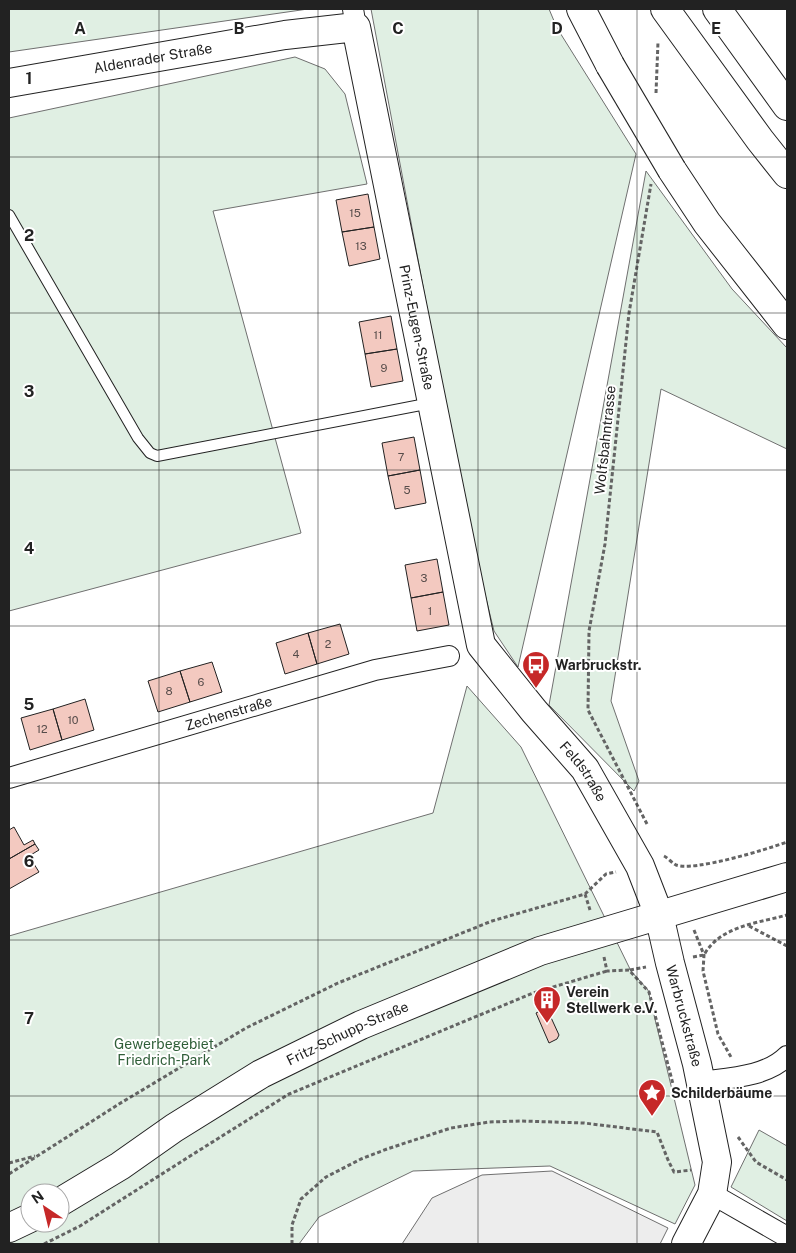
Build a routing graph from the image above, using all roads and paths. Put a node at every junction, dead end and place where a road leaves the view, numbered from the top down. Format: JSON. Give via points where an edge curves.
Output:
{"nodes":[{"id":1,"x":581,"y":9,"type":"edge"},
{"id":2,"x":665,"y":9,"type":"edge"},
{"id":3,"x":717,"y":9,"type":"edge"},
{"id":4,"x":354,"y":18,"type":"edge"},
{"id":5,"x":658,"y":37,"type":"dead end"},
{"id":6,"x":9,"y":83,"type":"edge"},
{"id":7,"x":656,"y":94,"type":"dead end"},
{"id":8,"x":787,"y":106,"type":"edge"},
{"id":9,"x":662,"y":174,"type":"junction"},
{"id":10,"x":787,"y":174,"type":"edge"},
{"id":11,"x":9,"y":215,"type":"edge"},
{"id":12,"x":787,"y":326,"type":"edge"},
{"id":13,"x":432,"y":403,"type":"junction"},
{"id":14,"x":481,"y":644,"type":"joint"},
{"id":15,"x":449,"y":656,"type":"dead end"},
{"id":16,"x":9,"y":778,"type":"edge"},
{"id":17,"x":650,"y":830,"type":"dead end"},
{"id":18,"x":787,"y":842,"type":"edge"},
{"id":19,"x":663,"y":855,"type":"dead end"},
{"id":20,"x":787,"y":877,"type":"edge"},
{"id":21,"x":660,"y":915,"type":"junction"},
{"id":22,"x":787,"y":916,"type":"edge"},
{"id":23,"x":749,"y":926,"type":"junction"},
{"id":24,"x":598,"y":934,"type":"junction"},
{"id":25,"x":787,"y":946,"type":"edge"},
{"id":26,"x":704,"y":955,"type":"junction"},
{"id":27,"x":670,"y":963,"type":"junction"},
{"id":28,"x":629,"y":970,"type":"junction"},
{"id":29,"x":607,"y":971,"type":"junction"},
{"id":30,"x":787,"y":1056,"type":"edge"},
{"id":31,"x":741,"y":1076,"type":"junction"},
{"id":32,"x":701,"y":1082,"type":"junction"},
{"id":33,"x":674,"y":1088,"type":"dead end"},
{"id":34,"x":41,"y":1154,"type":"junction"},
{"id":35,"x":717,"y":1162,"type":"junction"},
{"id":36,"x":756,"y":1162,"type":"dead end"},
{"id":37,"x":9,"y":1163,"type":"edge"},
{"id":38,"x":9,"y":1174,"type":"edge"},
{"id":39,"x":787,"y":1180,"type":"edge"},
{"id":40,"x":712,"y":1194,"type":"junction"},
{"id":41,"x":70,"y":1196,"type":"edge"},
{"id":42,"x":787,"y":1237,"type":"edge"},
{"id":43,"x":44,"y":1244,"type":"edge"},
{"id":44,"x":292,"y":1244,"type":"edge"},
{"id":45,"x":686,"y":1244,"type":"edge"}],
"edges":[{"from":1,"to":9,"type":"main road","bridge":true},
{"from":2,"to":10,"type":"main road"},
{"from":3,"to":8,"type":"main road"},
{"from":4,"to":6,"type":"main road","name":"Aldenrader Straße","via":[[284,35]]},
{"from":4,"to":13,"type":"main road","name":"Prinz-Eugen-Straße"},
{"from":5,"to":7,"type":"path"},
{"from":9,"to":12,"type":"main road","via":[[707,223]]},
{"from":9,"to":17,"type":"path","name":"Wolfsbahntrasse","via":[[629,313],[606,544],[589,631],[588,710]]},
{"from":11,"to":13,"type":"lane","via":[[138,438],[150,453],[157,456]]},
{"from":13,"to":14,"type":"main road","name":"Prinz-Eugen-Straße"},
{"from":14,"to":21,"type":"main road","name":"Feldstraße","via":[[585,769],[640,866]]},
{"from":15,"to":16,"type":"street","name":"Zechenstraße","via":[[375,670]]},
{"from":18,"to":19,"type":"path","via":[[767,850],[695,866],[677,866]]},
{"from":20,"to":21,"type":"main road"},
{"from":21,"to":24,"type":"main road","name":"Fritz-Schupp-Straße"},
{"from":21,"to":27,"type":"main road","name":"Warbruckstraße"},
{"from":22,"to":23,"type":"path"},
{"from":23,"to":25,"type":"path"},
{"from":23,"to":26,"type":"path","via":[[730,930],[709,945]]},
{"from":24,"to":29,"type":"path"},
{"from":24,"to":34,"type":"path","via":[[585,894],[492,920],[338,983],[246,1028]]},
{"from":24,"to":41,"type":"main road","name":"Fritz-Schupp-Straße","via":[[540,951],[379,1018],[261,1074]]},
{"from":26,"to":27,"type":"path"},
{"from":26,"to":31,"type":"path","via":[[703,971],[718,1034]]},
{"from":27,"to":28,"type":"path"},
{"from":27,"to":32,"type":"main road","name":"Warbruckstraße"},
{"from":28,"to":29,"type":"path"},
{"from":28,"to":33,"type":"path","via":[[649,992]]},
{"from":29,"to":43,"type":"path","via":[[533,993],[289,1094],[80,1226]]},
{"from":30,"to":31,"type":"street","via":[[773,1067]]},
{"from":31,"to":32,"type":"street"},
{"from":32,"to":35,"type":"main road","name":"Warbruckstraße"},
{"from":34,"to":37,"type":"path"},
{"from":34,"to":38,"type":"path"},
{"from":35,"to":40,"type":"main road","name":"Warbruckstraße"},
{"from":35,"to":44,"type":"path","via":[[694,1170],[674,1172],[657,1132],[584,1123],[521,1121],[451,1128],[360,1159],[326,1177],[301,1199],[292,1225]]},
{"from":36,"to":39,"type":"path"},
{"from":40,"to":42,"type":"street"},
{"from":40,"to":45,"type":"main road","name":"Warbruckstraße"}]}
